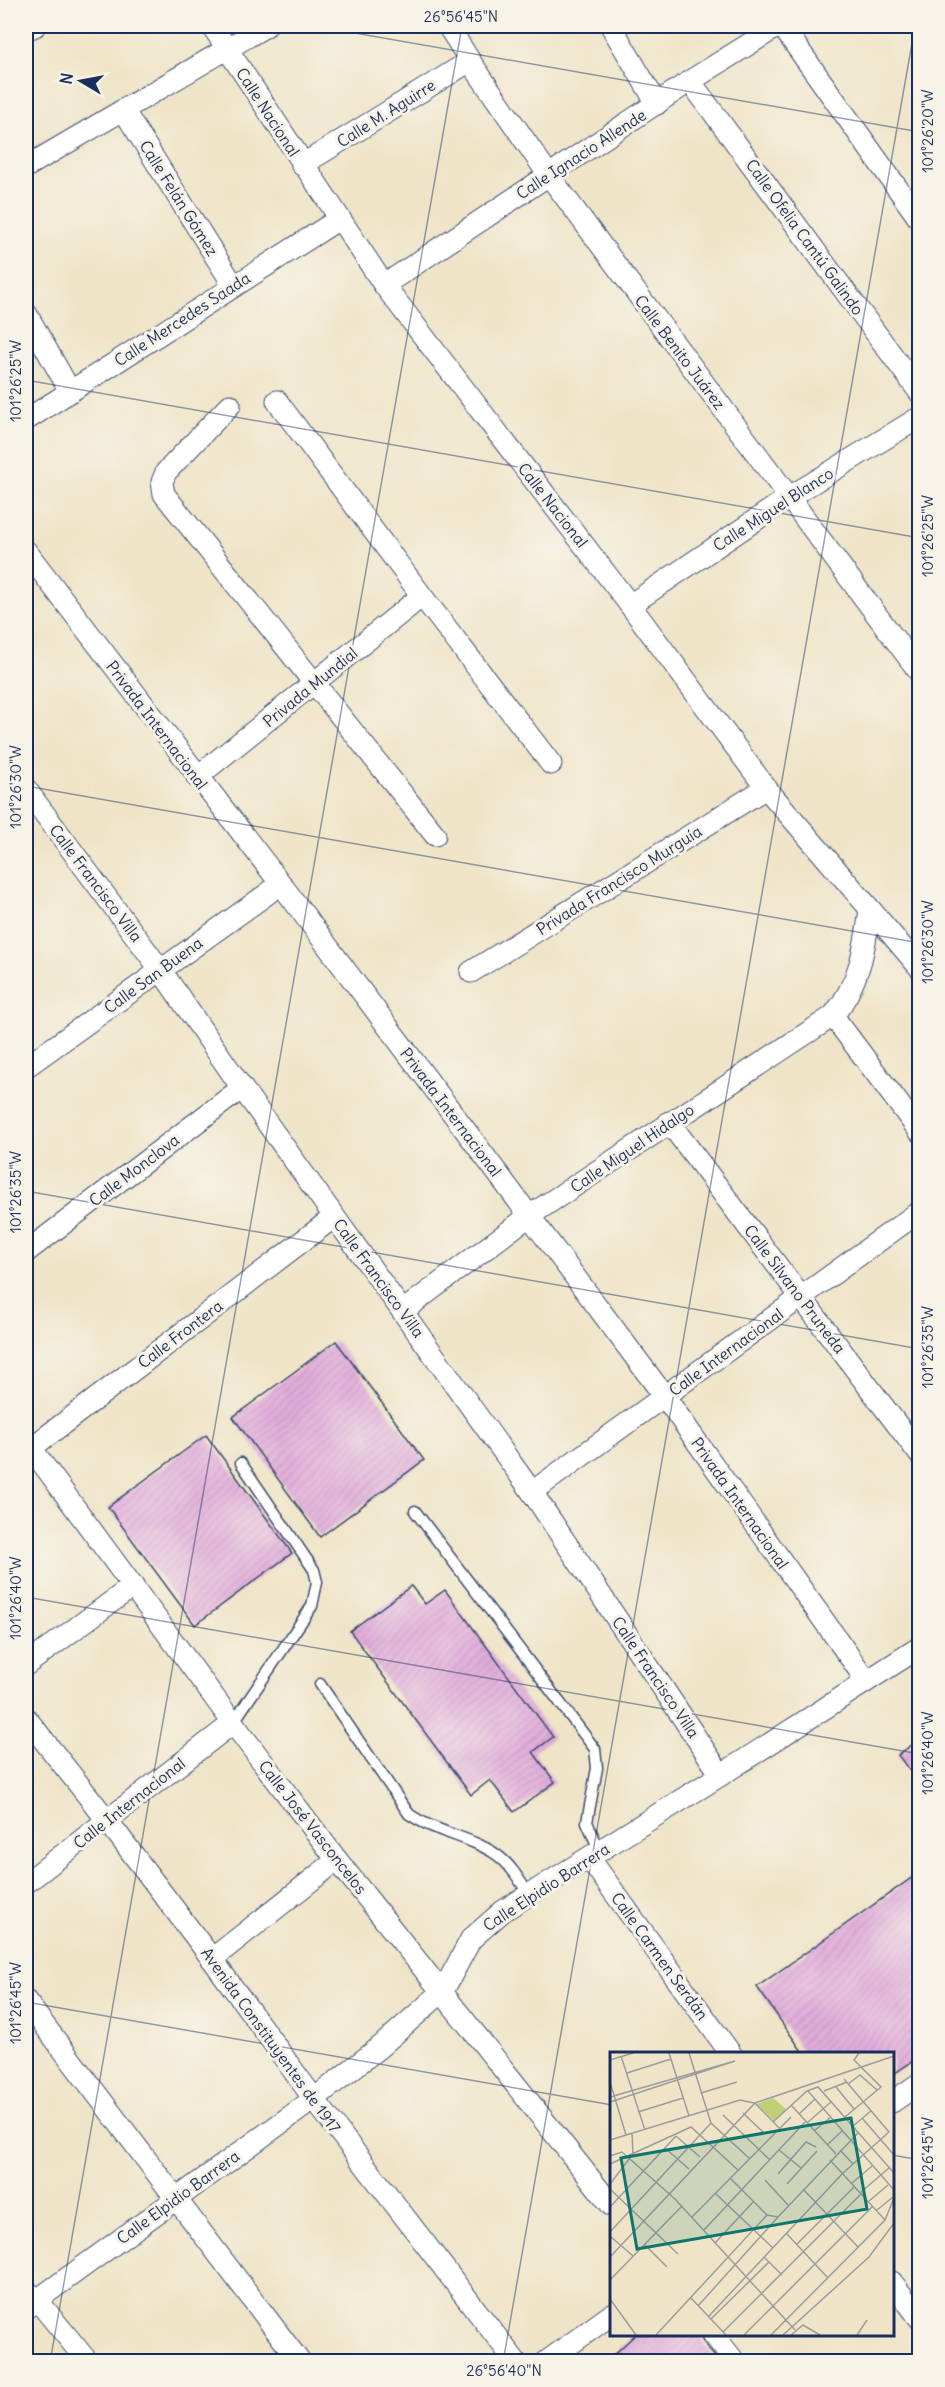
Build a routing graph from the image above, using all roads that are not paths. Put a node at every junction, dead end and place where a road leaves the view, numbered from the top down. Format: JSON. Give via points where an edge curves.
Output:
{"nodes":[{"id":1,"x":34,"y":26,"type":"edge"},
{"id":2,"x":212,"y":26,"type":"edge"},
{"id":3,"x":266,"y":26,"type":"edge"},
{"id":4,"x":448,"y":26,"type":"edge"},
{"id":5,"x":611,"y":26,"type":"edge"},
{"id":6,"x":774,"y":27,"type":"edge"},
{"id":7,"x":26,"y":30,"type":"edge"},
{"id":8,"x":227,"y":49,"type":"junction"},
{"id":9,"x":470,"y":61,"type":"junction"},
{"id":10,"x":690,"y":81,"type":"junction"},
{"id":11,"x":657,"y":104,"type":"junction"},
{"id":12,"x":124,"y":111,"type":"junction"},
{"id":13,"x":302,"y":165,"type":"junction"},
{"id":14,"x":26,"y":167,"type":"edge"},
{"id":15,"x":548,"y":174,"type":"junction"},
{"id":16,"x":339,"y":219,"type":"junction"},
{"id":17,"x":920,"y":220,"type":"edge"},
{"id":18,"x":384,"y":285,"type":"junction"},
{"id":19,"x":234,"y":286,"type":"junction"},
{"id":20,"x":26,"y":313,"type":"edge"},
{"id":21,"x":70,"y":391,"type":"junction"},
{"id":22,"x":920,"y":393,"type":"edge"},
{"id":23,"x":277,"y":401,"type":"dead end"},
{"id":24,"x":230,"y":405,"type":"dead end"},
{"id":25,"x":920,"y":417,"type":"edge"},
{"id":26,"x":26,"y":420,"type":"edge"},
{"id":27,"x":788,"y":498,"type":"junction"},
{"id":28,"x":26,"y":551,"type":"edge"},
{"id":29,"x":422,"y":596,"type":"junction"},
{"id":30,"x":630,"y":605,"type":"junction"},
{"id":31,"x":920,"y":673,"type":"edge"},
{"id":32,"x":315,"y":684,"type":"junction"},
{"id":33,"x":551,"y":764,"type":"dead end"},
{"id":34,"x":197,"y":777,"type":"junction"},
{"id":35,"x":766,"y":788,"type":"junction"},
{"id":36,"x":26,"y":789,"type":"edge"},
{"id":37,"x":435,"y":835,"type":"dead end"},
{"id":38,"x":281,"y":884,"type":"junction"},
{"id":39,"x":870,"y":909,"type":"junction"},
{"id":40,"x":920,"y":968,"type":"edge"},
{"id":41,"x":160,"y":969,"type":"junction"},
{"id":42,"x":471,"y":972,"type":"dead end"},
{"id":43,"x":833,"y":1017,"type":"junction"},
{"id":44,"x":26,"y":1067,"type":"edge"},
{"id":45,"x":242,"y":1088,"type":"junction"},
{"id":46,"x":669,"y":1122,"type":"junction"},
{"id":47,"x":920,"y":1132,"type":"edge"},
{"id":48,"x":920,"y":1211,"type":"edge"},
{"id":49,"x":530,"y":1216,"type":"junction"},
{"id":50,"x":334,"y":1217,"type":"junction"},
{"id":51,"x":26,"y":1252,"type":"edge"},
{"id":52,"x":801,"y":1297,"type":"junction"},
{"id":53,"x":403,"y":1311,"type":"junction"},
{"id":54,"x":665,"y":1397,"type":"junction"},
{"id":55,"x":27,"y":1447,"type":"edge"},
{"id":56,"x":920,"y":1455,"type":"edge"},
{"id":57,"x":241,"y":1463,"type":"dead end"},
{"id":58,"x":532,"y":1492,"type":"junction"},
{"id":59,"x":416,"y":1511,"type":"dead end"},
{"id":60,"x":133,"y":1586,"type":"junction"},
{"id":61,"x":920,"y":1647,"type":"edge"},
{"id":62,"x":26,"y":1665,"type":"edge"},
{"id":63,"x":866,"y":1680,"type":"junction"},
{"id":64,"x":320,"y":1684,"type":"dead end"},
{"id":65,"x":26,"y":1718,"type":"edge"},
{"id":66,"x":233,"y":1723,"type":"junction"},
{"id":67,"x":722,"y":1775,"type":"junction"},
{"id":68,"x":107,"y":1820,"type":"junction"},
{"id":69,"x":595,"y":1855,"type":"junction"},
{"id":70,"x":337,"y":1860,"type":"junction"},
{"id":71,"x":26,"y":1883,"type":"edge"},
{"id":72,"x":529,"y":1895,"type":"junction"},
{"id":73,"x":212,"y":1959,"type":"junction"},
{"id":74,"x":443,"y":1991,"type":"junction"},
{"id":75,"x":26,"y":2001,"type":"edge"},
{"id":76,"x":730,"y":2052,"type":"edge"},
{"id":77,"x":920,"y":2083,"type":"edge"},
{"id":78,"x":314,"y":2099,"type":"junction"},
{"id":79,"x":894,"y":2101,"type":"edge"},
{"id":80,"x":175,"y":2199,"type":"junction"},
{"id":81,"x":610,"y":2203,"type":"edge"},
{"id":82,"x":894,"y":2284,"type":"edge"},
{"id":83,"x":30,"y":2300,"type":"edge"},
{"id":84,"x":915,"y":2305,"type":"edge"},
{"id":85,"x":610,"y":2315,"type":"edge"},
{"id":86,"x":715,"y":2336,"type":"edge"},
{"id":87,"x":88,"y":2361,"type":"edge"},
{"id":88,"x":300,"y":2361,"type":"edge"},
{"id":89,"x":516,"y":2361,"type":"edge"},
{"id":90,"x":546,"y":2361,"type":"edge"},
{"id":91,"x":735,"y":2361,"type":"edge"}],
"edges":[{"from":1,"to":7,"type":"street"},
{"from":2,"to":8,"type":"street","name":"Calle Nacional"},
{"from":3,"to":8,"type":"street"},
{"from":4,"to":9,"type":"street","name":"Calle Benito Juárez"},
{"from":5,"to":11,"type":"street"},
{"from":6,"to":10,"type":"street","name":"Calle Ignacio Allende"},
{"from":6,"to":17,"type":"street"},
{"from":8,"to":12,"type":"street"},
{"from":8,"to":13,"type":"street","name":"Calle Nacional"},
{"from":9,"to":13,"type":"street","name":"Calle M. Aguirre"},
{"from":9,"to":15,"type":"street","name":"Calle Benito Juárez"},
{"from":10,"to":11,"type":"street","name":"Calle Ignacio Allende"},
{"from":10,"to":22,"type":"street","name":"Calle Ofelia Cantú Galindo"},
{"from":11,"to":15,"type":"street","name":"Calle Ignacio Allende"},
{"from":12,"to":14,"type":"street"},
{"from":12,"to":19,"type":"street","name":"Calle Felán Gómez"},
{"from":13,"to":16,"type":"street","name":"Calle Nacional"},
{"from":15,"to":18,"type":"street","name":"Calle Ignacio Allende"},
{"from":15,"to":27,"type":"street","name":"Calle Benito Juárez"},
{"from":16,"to":18,"type":"street","name":"Calle Nacional"},
{"from":16,"to":19,"type":"street","name":"Calle Mercedes Saada"},
{"from":18,"to":30,"type":"street","name":"Calle Nacional"},
{"from":19,"to":21,"type":"street","name":"Calle Mercedes Saada"},
{"from":20,"to":21,"type":"street"},
{"from":21,"to":26,"type":"street","name":"Calle Mercedes Saada"},
{"from":23,"to":29,"type":"street"},
{"from":24,"to":32,"type":"street","via":[[166,472],[161,488]]},
{"from":25,"to":27,"type":"street","name":"Calle Miguel Blanco"},
{"from":27,"to":30,"type":"street","name":"Calle Miguel Blanco"},
{"from":27,"to":31,"type":"street","name":"Calle Benito Juárez"},
{"from":28,"to":34,"type":"street","name":"Privada Internacional"},
{"from":29,"to":32,"type":"street","name":"Privada Mundial"},
{"from":29,"to":33,"type":"street"},
{"from":30,"to":35,"type":"street","name":"Calle Nacional"},
{"from":32,"to":34,"type":"street","name":"Privada Mundial"},
{"from":32,"to":37,"type":"street"},
{"from":34,"to":38,"type":"street","name":"Privada Internacional"},
{"from":35,"to":39,"type":"street","name":"Calle Nacional"},
{"from":35,"to":42,"type":"street","name":"Privada Francisco Murguía"},
{"from":36,"to":41,"type":"street","name":"Calle Francisco Villa"},
{"from":38,"to":41,"type":"street","name":"Calle San Buena"},
{"from":38,"to":49,"type":"street","name":"Privada Internacional"},
{"from":39,"to":40,"type":"street","name":"Calle Nacional"},
{"from":39,"to":43,"type":"street","name":"Calle Miguel Hidalgo","via":[[865,950],[855,982]]},
{"from":41,"to":44,"type":"street","name":"Calle San Buena"},
{"from":41,"to":45,"type":"street","name":"Calle Francisco Villa"},
{"from":43,"to":46,"type":"street","name":"Calle Miguel Hidalgo"},
{"from":43,"to":47,"type":"street"},
{"from":45,"to":50,"type":"street","name":"Calle Francisco Villa"},
{"from":45,"to":51,"type":"street","name":"Calle Monclova"},
{"from":46,"to":49,"type":"street","name":"Calle Miguel Hidalgo"},
{"from":46,"to":52,"type":"street","name":"Calle Silvano Pruneda"},
{"from":48,"to":52,"type":"street","name":"Calle Internacional"},
{"from":49,"to":53,"type":"street","name":"Calle Miguel Hidalgo"},
{"from":49,"to":54,"type":"street","name":"Privada Internacional"},
{"from":50,"to":53,"type":"street","name":"Calle Francisco Villa"},
{"from":50,"to":55,"type":"street","name":"Calle Frontera"},
{"from":52,"to":54,"type":"street","name":"Calle Internacional"},
{"from":52,"to":56,"type":"street","name":"Calle Silvano Pruneda"},
{"from":53,"to":58,"type":"street","name":"Calle Francisco Villa"},
{"from":54,"to":58,"type":"street","name":"Calle Internacional"},
{"from":54,"to":63,"type":"street","name":"Privada Internacional"},
{"from":55,"to":60,"type":"street","name":"Calle José Vasconcelos"},
{"from":57,"to":66,"type":"lane","via":[[314,1570],[317,1582],[312,1606]]},
{"from":58,"to":67,"type":"street","name":"Calle Francisco Villa"},
{"from":59,"to":69,"type":"lane","via":[[595,1749],[598,1760],[587,1822]]},
{"from":60,"to":62,"type":"street"},
{"from":60,"to":66,"type":"street","name":"Calle José Vasconcelos"},
{"from":61,"to":63,"type":"street","name":"Calle Elpidio Barrera"},
{"from":63,"to":67,"type":"street","name":"Calle Elpidio Barrera"},
{"from":64,"to":72,"type":"lane","via":[[409,1814],[498,1856]]},
{"from":65,"to":68,"type":"street","name":"Avenida Constituyentes de 1917"},
{"from":66,"to":68,"type":"street","name":"Calle Internacional"},
{"from":66,"to":70,"type":"street","name":"Calle José Vasconcelos"},
{"from":67,"to":69,"type":"street","name":"Calle Elpidio Barrera"},
{"from":68,"to":71,"type":"street","name":"Calle Internacional"},
{"from":68,"to":73,"type":"street","name":"Avenida Constituyentes de 1917"},
{"from":69,"to":72,"type":"street","name":"Calle Elpidio Barrera"},
{"from":69,"to":76,"type":"street","name":"Calle Carmen Serdán"},
{"from":70,"to":73,"type":"street"},
{"from":70,"to":74,"type":"street","name":"Calle José Vasconcelos"},
{"from":72,"to":74,"type":"street","name":"Calle Elpidio Barrera","via":[[477,1932]]},
{"from":73,"to":78,"type":"street","name":"Avenida Constituyentes de 1917"},
{"from":74,"to":78,"type":"street","name":"Calle Elpidio Barrera"},
{"from":74,"to":81,"type":"street","name":"Calle José Vasconcelos"},
{"from":75,"to":80,"type":"street"},
{"from":77,"to":79,"type":"street"},
{"from":78,"to":80,"type":"street","name":"Calle Elpidio Barrera"},
{"from":78,"to":89,"type":"street","name":"Avenida Constituyentes de 1917"},
{"from":80,"to":83,"type":"street","name":"Calle Elpidio Barrera"},
{"from":80,"to":88,"type":"street"},
{"from":82,"to":84,"type":"street"},
{"from":83,"to":87,"type":"street"},
{"from":85,"to":90,"type":"street"},
{"from":86,"to":91,"type":"street"}]}
